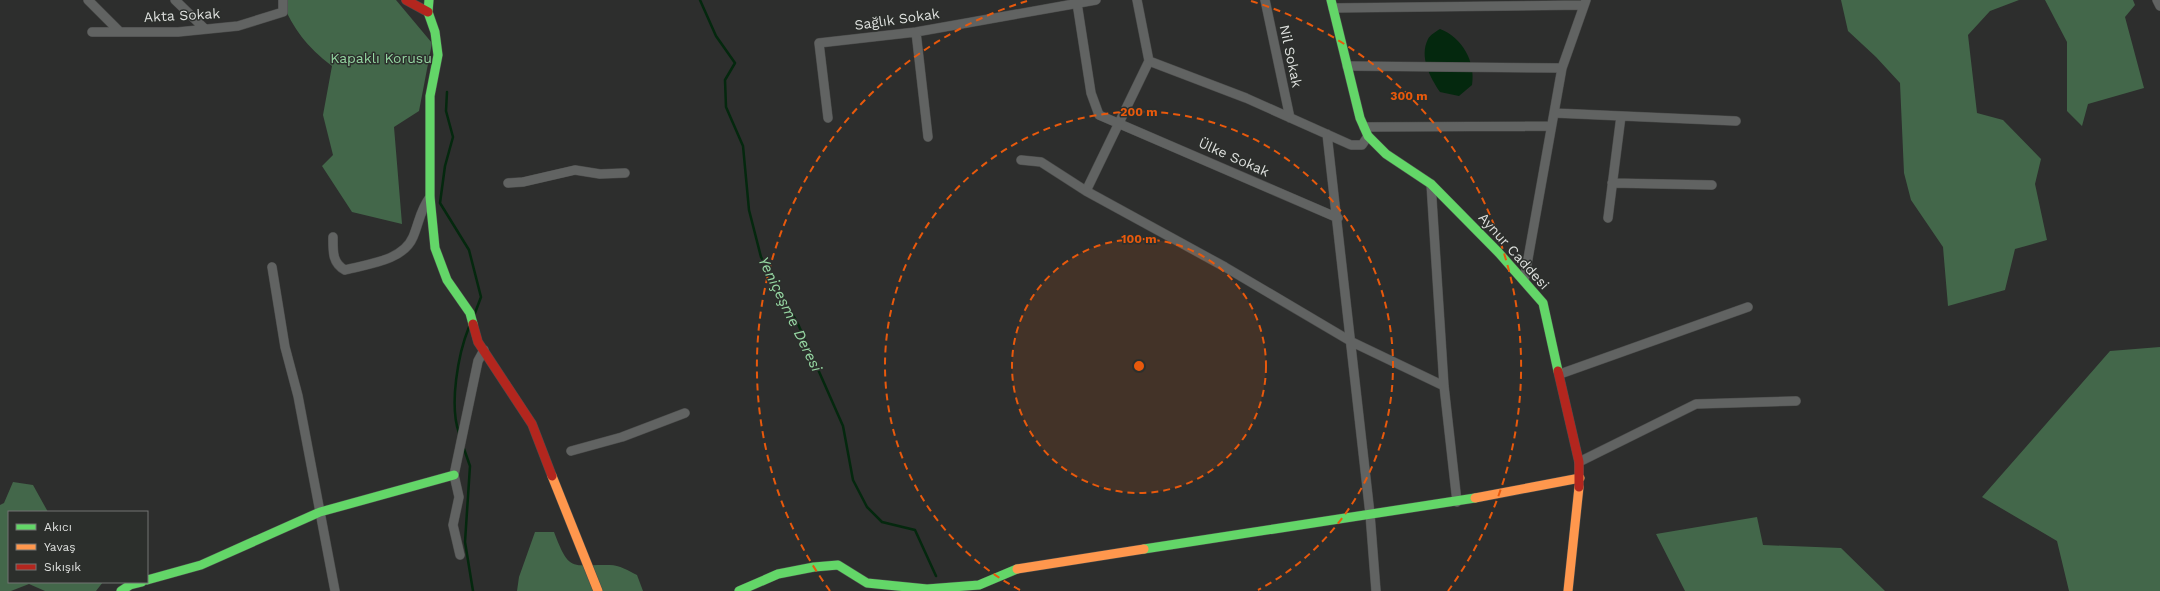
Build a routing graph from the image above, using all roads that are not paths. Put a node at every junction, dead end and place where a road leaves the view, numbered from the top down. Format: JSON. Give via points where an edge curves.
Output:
{"nodes":[{"id":1,"x":88,"y":0,"type":"edge"},
{"id":2,"x":175,"y":0,"type":"edge"},
{"id":3,"x":283,"y":0,"type":"edge"},
{"id":4,"x":406,"y":0,"type":"edge"},
{"id":5,"x":429,"y":0,"type":"edge"},
{"id":6,"x":1096,"y":0,"type":"edge"},
{"id":7,"x":1137,"y":0,"type":"edge"},
{"id":8,"x":1265,"y":0,"type":"edge"},
{"id":9,"x":2157,"y":0,"type":"edge"},
{"id":10,"x":1077,"y":3,"type":"junction"},
{"id":11,"x":1585,"y":3,"type":"edge"},
{"id":12,"x":1332,"y":4,"type":"edge"},
{"id":13,"x":1365,"y":4,"type":"edge"},
{"id":14,"x":2160,"y":6,"type":"edge"},
{"id":15,"x":428,"y":12,"type":"junction"},
{"id":16,"x":205,"y":29,"type":"junction"},
{"id":17,"x":92,"y":32,"type":"dead end"},
{"id":18,"x":120,"y":32,"type":"junction"},
{"id":19,"x":916,"y":32,"type":"junction"},
{"id":20,"x":1150,"y":61,"type":"junction"},
{"id":21,"x":1347,"y":66,"type":"junction"},
{"id":22,"x":1562,"y":68,"type":"junction"},
{"id":23,"x":1554,"y":113,"type":"junction"},
{"id":24,"x":1621,"y":116,"type":"junction"},
{"id":25,"x":828,"y":118,"type":"dead end"},
{"id":26,"x":1290,"y":118,"type":"junction"},
{"id":27,"x":1736,"y":121,"type":"dead end"},
{"id":28,"x":1119,"y":123,"type":"junction"},
{"id":29,"x":1551,"y":126,"type":"junction"},
{"id":30,"x":1364,"y":127,"type":"junction"},
{"id":31,"x":1327,"y":134,"type":"junction"},
{"id":32,"x":1368,"y":136,"type":"junction"},
{"id":33,"x":928,"y":137,"type":"dead end"},
{"id":34,"x":1021,"y":160,"type":"dead end"},
{"id":35,"x":625,"y":173,"type":"dead end"},
{"id":36,"x":508,"y":183,"type":"dead end"},
{"id":37,"x":1612,"y":183,"type":"junction"},
{"id":38,"x":1431,"y":184,"type":"junction"},
{"id":39,"x":1712,"y":185,"type":"dead end"},
{"id":40,"x":1086,"y":191,"type":"junction"},
{"id":41,"x":430,"y":197,"type":"junction"},
{"id":42,"x":1338,"y":218,"type":"junction"},
{"id":43,"x":1608,"y":218,"type":"dead end"},
{"id":44,"x":332,"y":237,"type":"dead end"},
{"id":45,"x":272,"y":267,"type":"dead end"},
{"id":46,"x":1524,"y":281,"type":"junction"},
{"id":47,"x":1748,"y":307,"type":"dead end"},
{"id":48,"x":1352,"y":342,"type":"junction"},
{"id":49,"x":484,"y":350,"type":"junction"},
{"id":50,"x":1560,"y":374,"type":"junction"},
{"id":51,"x":1444,"y":386,"type":"junction"},
{"id":52,"x":1796,"y":400,"type":"dead end"},
{"id":53,"x":685,"y":414,"type":"dead end"},
{"id":54,"x":572,"y":451,"type":"dead end"},
{"id":55,"x":1579,"y":462,"type":"junction"},
{"id":56,"x":454,"y":475,"type":"junction"},
{"id":57,"x":1580,"y":478,"type":"junction"},
{"id":58,"x":1457,"y":502,"type":"junction"},
{"id":59,"x":320,"y":512,"type":"junction"},
{"id":60,"x":1370,"y":514,"type":"junction"},
{"id":61,"x":460,"y":555,"type":"dead end"},
{"id":62,"x":148,"y":580,"type":"edge"},
{"id":63,"x":138,"y":583,"type":"edge"},
{"id":64,"x":121,"y":591,"type":"edge"},
{"id":65,"x":335,"y":591,"type":"edge"},
{"id":66,"x":598,"y":591,"type":"edge"},
{"id":67,"x":739,"y":591,"type":"edge"},
{"id":68,"x":1376,"y":591,"type":"edge"},
{"id":69,"x":1568,"y":591,"type":"edge"}],
"edges":[{"from":1,"to":18,"type":"street"},
{"from":2,"to":16,"type":"street"},
{"from":3,"to":16,"type":"street","name":"Akta Sokak","via":[[283,12],[238,26]]},
{"from":4,"to":15,"type":"street"},
{"from":5,"to":15,"type":"street"},
{"from":6,"to":10,"type":"street","name":"Sağlık Sokak"},
{"from":7,"to":20,"type":"street"},
{"from":8,"to":26,"type":"street","name":"Nil Sokak"},
{"from":9,"to":14,"type":"street"},
{"from":10,"to":19,"type":"street","name":"Sağlık Sokak"},
{"from":10,"to":28,"type":"street","name":"Ülke Sokak","via":[[1090,92],[1099,115]]},
{"from":11,"to":13,"type":"street"},
{"from":11,"to":22,"type":"street"},
{"from":12,"to":13,"type":"street"},
{"from":12,"to":21,"type":"street","name":"Aynur Caddesi"},
{"from":15,"to":41,"type":"street","via":[[435,32],[438,55],[430,96]]},
{"from":16,"to":18,"type":"street","name":"Akta Sokak","via":[[178,32]]},
{"from":17,"to":18,"type":"street","name":"Akta Sokak"},
{"from":19,"to":25,"type":"street","name":"Sağlık Sokak","via":[[819,43]]},
{"from":19,"to":33,"type":"street"},
{"from":20,"to":26,"type":"street"},
{"from":20,"to":28,"type":"street"},
{"from":21,"to":22,"type":"street"},
{"from":21,"to":30,"type":"street","name":"Aynur Caddesi"},
{"from":22,"to":23,"type":"street"},
{"from":23,"to":24,"type":"street"},
{"from":23,"to":29,"type":"street"},
{"from":24,"to":27,"type":"street"},
{"from":24,"to":37,"type":"street"},
{"from":26,"to":31,"type":"street"},
{"from":28,"to":40,"type":"street"},
{"from":28,"to":42,"type":"street","name":"Ülke Sokak"},
{"from":29,"to":30,"type":"street"},
{"from":29,"to":46,"type":"street"},
{"from":30,"to":32,"type":"street","name":"Aynur Caddesi"},
{"from":31,"to":32,"type":"street","via":[[1351,145],[1362,145]]},
{"from":31,"to":42,"type":"street"},
{"from":32,"to":38,"type":"street","name":"Aynur Caddesi","via":[[1386,154]]},
{"from":34,"to":40,"type":"street","via":[[1041,162]]},
{"from":35,"to":36,"type":"street","via":[[600,174],[575,170]]},
{"from":37,"to":39,"type":"street"},
{"from":37,"to":43,"type":"street"},
{"from":38,"to":46,"type":"street","name":"Aynur Caddesi"},
{"from":38,"to":51,"type":"street"},
{"from":40,"to":48,"type":"street","via":[[1225,267]]},
{"from":41,"to":44,"type":"street","via":[[423,206],[413,238],[402,252],[386,259],[345,270],[337,266]]},
{"from":41,"to":49,"type":"street","via":[[435,248],[447,280],[470,313],[478,342]]},
{"from":42,"to":48,"type":"street"},
{"from":45,"to":59,"type":"street","via":[[285,347],[298,396]]},
{"from":46,"to":50,"type":"street","name":"Aynur Caddesi","via":[[1543,303]]},
{"from":47,"to":50,"type":"street"},
{"from":48,"to":51,"type":"street"},
{"from":48,"to":60,"type":"street"},
{"from":49,"to":56,"type":"street","via":[[478,361]]},
{"from":49,"to":66,"type":"street","via":[[532,424]]},
{"from":50,"to":55,"type":"street","name":"Aynur Caddesi"},
{"from":51,"to":58,"type":"street"},
{"from":52,"to":55,"type":"street","via":[[1696,404]]},
{"from":53,"to":54,"type":"street","via":[[622,437]]},
{"from":55,"to":57,"type":"street","name":"Aynur Caddesi"},
{"from":56,"to":59,"type":"street"},
{"from":56,"to":61,"type":"street","via":[[459,497],[453,525]]},
{"from":57,"to":58,"type":"street"},
{"from":57,"to":69,"type":"street","name":"Aynur Caddesi"},
{"from":58,"to":60,"type":"street"},
{"from":59,"to":62,"type":"street","via":[[201,565]]},
{"from":59,"to":65,"type":"street"},
{"from":60,"to":67,"type":"street","via":[[1020,568],[979,585],[927,589],[867,584],[838,565],[778,574]]},
{"from":60,"to":68,"type":"street"},
{"from":63,"to":64,"type":"street"}]}
